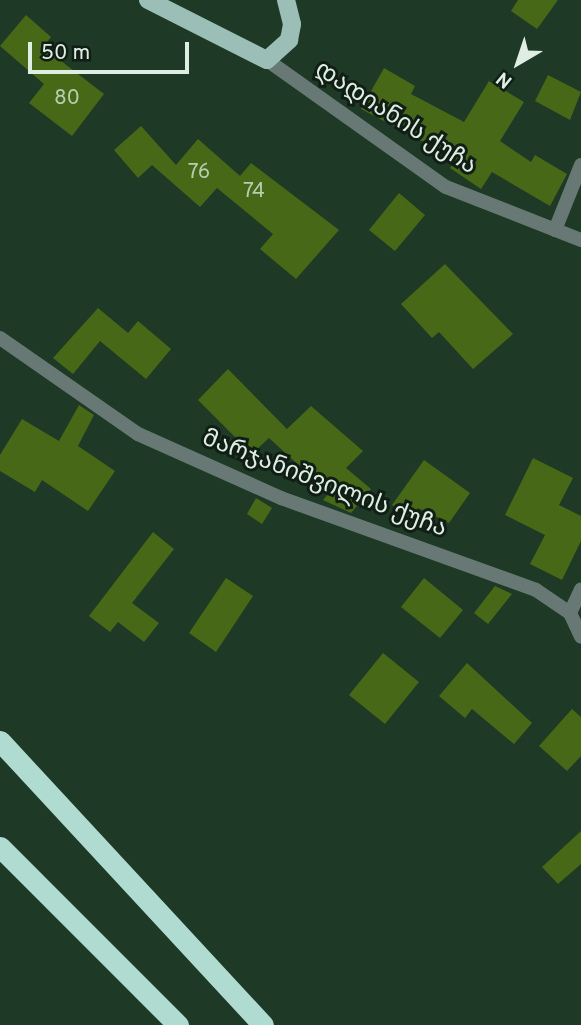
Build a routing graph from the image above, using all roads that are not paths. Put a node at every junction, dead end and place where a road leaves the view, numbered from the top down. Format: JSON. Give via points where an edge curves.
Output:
{"nodes":[{"id":1,"x":148,"y":0,"type":"edge"},
{"id":2,"x":286,"y":0,"type":"edge"},
{"id":3,"x":267,"y":60,"type":"junction"},
{"id":4,"x":581,"y":164,"type":"edge"},
{"id":5,"x":555,"y":230,"type":"junction"},
{"id":6,"x":581,"y":240,"type":"edge"},
{"id":7,"x":0,"y":338,"type":"edge"},
{"id":8,"x":581,"y":589,"type":"edge"},
{"id":9,"x":569,"y":613,"type":"junction"},
{"id":10,"x":581,"y":637,"type":"edge"},
{"id":11,"x":0,"y":741,"type":"edge"},
{"id":12,"x":0,"y":847,"type":"edge"},
{"id":13,"x":178,"y":1025,"type":"edge"},
{"id":14,"x":263,"y":1025,"type":"edge"}],
"edges":[{"from":1,"to":3,"type":"main road"},
{"from":2,"to":3,"type":"main road","via":[[292,24],[289,40]]},
{"from":3,"to":5,"type":"street","name":"დადიანის ქუჩა","via":[[446,187]]},
{"from":4,"to":5,"type":"street"},
{"from":5,"to":6,"type":"street","name":"დადიანის ქუჩა"},
{"from":7,"to":9,"type":"street","name":"მარჯანიშვილის ქუჩა","via":[[138,435],[281,498],[536,590]]},
{"from":8,"to":9,"type":"street"},
{"from":9,"to":10,"type":"street","name":"მარჯანიშვილის ქუჩა"},
{"from":11,"to":14,"type":"highway"},
{"from":12,"to":13,"type":"highway"}]}
